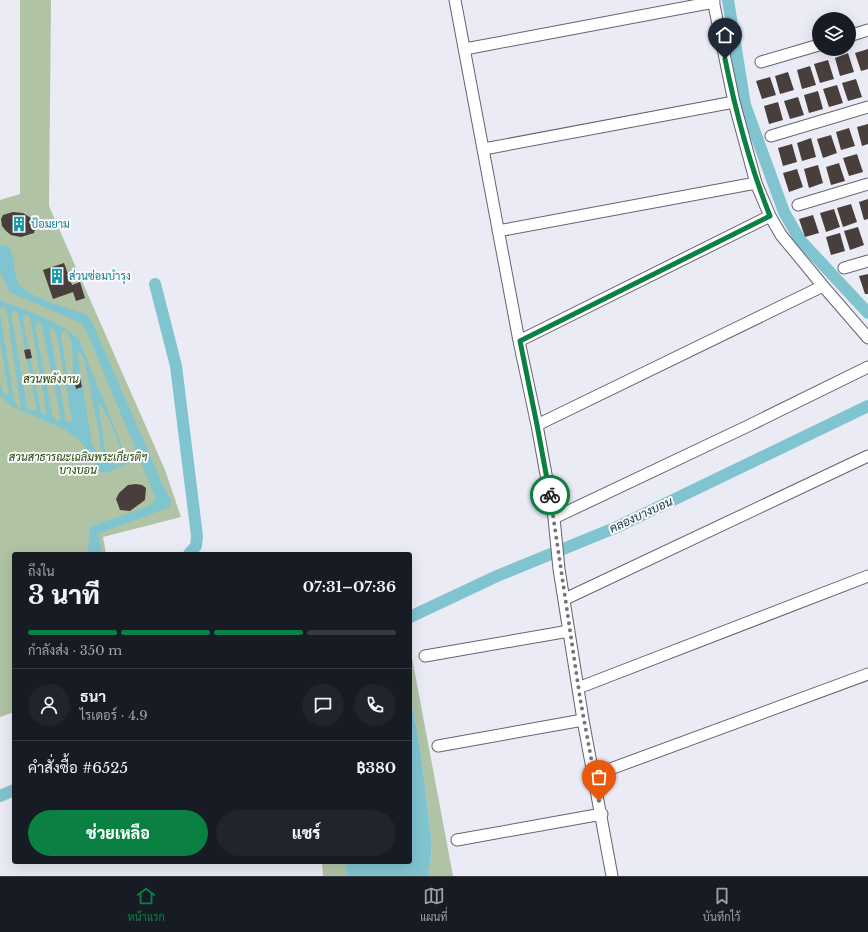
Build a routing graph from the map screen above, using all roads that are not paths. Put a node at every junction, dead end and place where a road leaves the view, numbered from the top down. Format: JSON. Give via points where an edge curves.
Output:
{"nodes":[{"id":1,"x":455,"y":0,"type":"edge"},
{"id":2,"x":714,"y":1,"type":"edge"},
{"id":3,"x":868,"y":30,"type":"edge"},
{"id":4,"x":856,"y":34,"type":"edge"},
{"id":5,"x":812,"y":47,"type":"edge"},
{"id":6,"x":465,"y":49,"type":"junction"},
{"id":7,"x":761,"y":62,"type":"dead end"},
{"id":8,"x":734,"y":102,"type":"junction"},
{"id":9,"x":868,"y":107,"type":"edge"},
{"id":10,"x":771,"y":136,"type":"dead end"},
{"id":11,"x":484,"y":149,"type":"junction"},
{"id":12,"x":756,"y":183,"type":"junction"},
{"id":13,"x":868,"y":184,"type":"edge"},
{"id":14,"x":798,"y":205,"type":"dead end"},
{"id":15,"x":770,"y":216,"type":"junction"},
{"id":16,"x":498,"y":231,"type":"junction"},
{"id":17,"x":868,"y":261,"type":"edge"},
{"id":18,"x":844,"y":268,"type":"dead end"},
{"id":19,"x":823,"y":286,"type":"junction"},
{"id":20,"x":868,"y":338,"type":"edge"},
{"id":21,"x":520,"y":341,"type":"junction"},
{"id":22,"x":868,"y":367,"type":"edge"},
{"id":23,"x":537,"y":425,"type":"junction"},
{"id":24,"x":868,"y":456,"type":"edge"},
{"id":25,"x":554,"y":518,"type":"junction"},
{"id":26,"x":868,"y":576,"type":"edge"},
{"id":27,"x":565,"y":599,"type":"junction"},
{"id":28,"x":569,"y":631,"type":"junction"},
{"id":29,"x":425,"y":656,"type":"dead end"},
{"id":30,"x":868,"y":674,"type":"edge"},
{"id":31,"x":578,"y":688,"type":"junction"},
{"id":32,"x":583,"y":720,"type":"junction"},
{"id":33,"x":438,"y":746,"type":"dead end"},
{"id":34,"x":594,"y":775,"type":"junction"},
{"id":35,"x":602,"y":814,"type":"junction"},
{"id":36,"x":457,"y":840,"type":"dead end"},
{"id":37,"x":612,"y":876,"type":"edge"}],
"edges":[{"from":1,"to":6,"type":"street"},
{"from":2,"to":6,"type":"street"},
{"from":2,"to":8,"type":"street"},
{"from":3,"to":4,"type":"street"},
{"from":5,"to":7,"type":"street"},
{"from":6,"to":11,"type":"street"},
{"from":8,"to":11,"type":"street"},
{"from":8,"to":12,"type":"street"},
{"from":9,"to":10,"type":"street"},
{"from":11,"to":16,"type":"street"},
{"from":12,"to":15,"type":"street"},
{"from":12,"to":16,"type":"street"},
{"from":13,"to":14,"type":"street"},
{"from":15,"to":19,"type":"street","via":[[781,234]]},
{"from":15,"to":21,"type":"street"},
{"from":16,"to":21,"type":"street"},
{"from":17,"to":18,"type":"street"},
{"from":19,"to":20,"type":"street"},
{"from":19,"to":23,"type":"street"},
{"from":21,"to":23,"type":"street"},
{"from":22,"to":25,"type":"street"},
{"from":23,"to":25,"type":"street"},
{"from":24,"to":27,"type":"street"},
{"from":25,"to":27,"type":"street"},
{"from":26,"to":31,"type":"street"},
{"from":27,"to":28,"type":"street"},
{"from":28,"to":29,"type":"street"},
{"from":28,"to":31,"type":"street"},
{"from":30,"to":34,"type":"street"},
{"from":31,"to":32,"type":"street"},
{"from":32,"to":33,"type":"street"},
{"from":32,"to":34,"type":"street"},
{"from":34,"to":35,"type":"street"},
{"from":35,"to":36,"type":"street"},
{"from":35,"to":37,"type":"street"}]}
